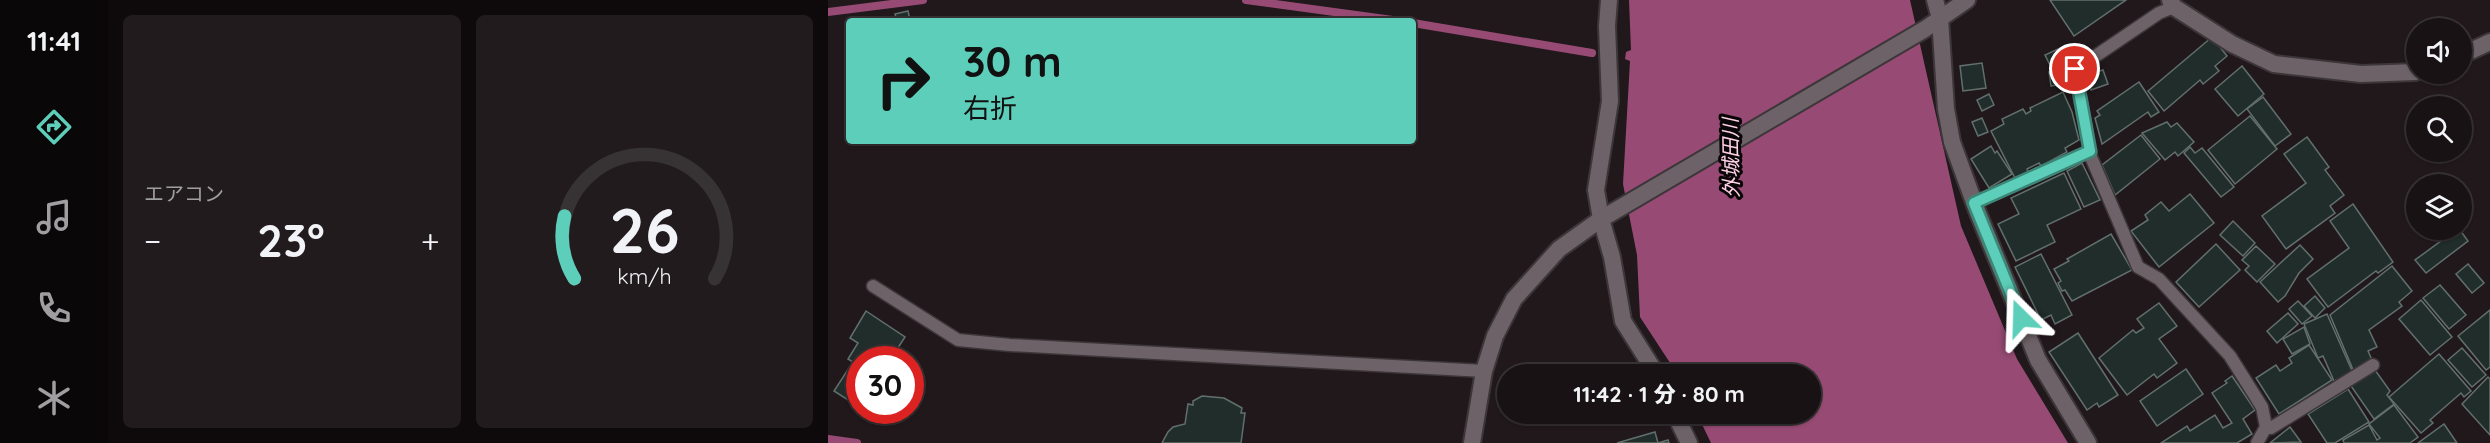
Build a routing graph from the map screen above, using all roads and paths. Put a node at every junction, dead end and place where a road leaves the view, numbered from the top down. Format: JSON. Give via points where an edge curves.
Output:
{"nodes":[{"id":1,"x":1610,"y":0,"type":"edge"},
{"id":2,"x":1935,"y":0,"type":"edge"},
{"id":3,"x":1967,"y":0,"type":"edge"},
{"id":4,"x":2172,"y":3,"type":"edge"},
{"id":5,"x":1940,"y":18,"type":"junction"},
{"id":6,"x":2490,"y":42,"type":"edge"},
{"id":7,"x":2472,"y":50,"type":"edge"},
{"id":8,"x":2406,"y":73,"type":"edge"},
{"id":9,"x":2090,"y":151,"type":"junction"},
{"id":10,"x":1974,"y":203,"type":"junction"},
{"id":11,"x":1608,"y":215,"type":"junction"},
{"id":12,"x":873,"y":286,"type":"dead end"},
{"id":13,"x":1650,"y":364,"type":"edge"},
{"id":14,"x":2373,"y":365,"type":"dead end"},
{"id":15,"x":1484,"y":371,"type":"junction"},
{"id":16,"x":1680,"y":424,"type":"edge"},
{"id":17,"x":2266,"y":428,"type":"junction"},
{"id":18,"x":1472,"y":443,"type":"edge"},
{"id":19,"x":1689,"y":443,"type":"edge"},
{"id":20,"x":2088,"y":443,"type":"edge"},
{"id":21,"x":2257,"y":443,"type":"edge"}],
"edges":[{"from":1,"to":11,"type":"street","via":[[1610,101],[1596,190]]},
{"from":2,"to":5,"type":"street"},
{"from":3,"to":5,"type":"street"},
{"from":4,"to":8,"type":"street","via":[[2232,44],[2274,64],[2361,75]]},
{"from":4,"to":9,"type":"lane","via":[[2075,69]]},
{"from":5,"to":10,"type":"street","via":[[1946,110],[1952,142]]},
{"from":5,"to":11,"type":"street"},
{"from":6,"to":7,"type":"street"},
{"from":9,"to":10,"type":"lane"},
{"from":9,"to":17,"type":"lane","via":[[2138,267],[2158,279],[2230,356],[2262,407]]},
{"from":10,"to":20,"type":"street","via":[[2038,360]]},
{"from":11,"to":13,"type":"street","via":[[1623,321]]},
{"from":11,"to":15,"type":"street","via":[[1559,249],[1514,299],[1495,336]]},
{"from":12,"to":15,"type":"lane","via":[[958,340]]},
{"from":14,"to":17,"type":"lane"},
{"from":15,"to":18,"type":"street"},
{"from":16,"to":19,"type":"street"},
{"from":17,"to":21,"type":"lane"}]}
